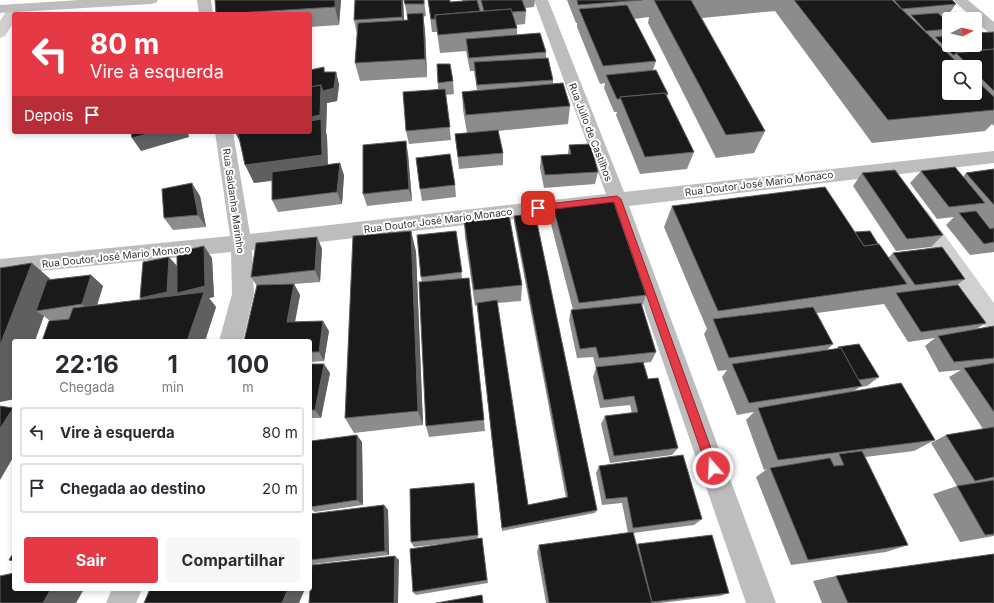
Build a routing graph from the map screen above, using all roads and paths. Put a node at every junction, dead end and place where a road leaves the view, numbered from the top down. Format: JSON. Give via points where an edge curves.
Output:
{"nodes":[{"id":1,"x":152,"y":0,"type":"edge"},
{"id":2,"x":204,"y":0,"type":"edge"},
{"id":3,"x":541,"y":0,"type":"edge"},
{"id":4,"x":960,"y":0,"type":"edge"},
{"id":5,"x":15,"y":8,"type":"junction"},
{"id":6,"x":0,"y":9,"type":"edge"},
{"id":7,"x":13,"y":12,"type":"edge"},
{"id":8,"x":206,"y":12,"type":"edge"},
{"id":9,"x":12,"y":13,"type":"edge"},
{"id":10,"x":994,"y":30,"type":"edge"},
{"id":11,"x":0,"y":33,"type":"edge"},
{"id":12,"x":224,"y":134,"type":"edge"},
{"id":13,"x":994,"y":157,"type":"edge"},
{"id":14,"x":885,"y":168,"type":"junction"},
{"id":15,"x":617,"y":199,"type":"junction"},
{"id":16,"x":242,"y":243,"type":"junction"},
{"id":17,"x":0,"y":267,"type":"edge"},
{"id":18,"x":994,"y":321,"type":"edge"},
{"id":19,"x":232,"y":339,"type":"edge"},
{"id":20,"x":126,"y":591,"type":"edge"},
{"id":21,"x":121,"y":603,"type":"edge"},
{"id":22,"x":761,"y":603,"type":"edge"}],
"edges":[{"from":1,"to":5,"type":"street"},
{"from":2,"to":8,"type":"street"},
{"from":3,"to":15,"type":"street","name":"Rua Júlio de Castilhos"},
{"from":4,"to":10,"type":"street"},
{"from":5,"to":6,"type":"street"},
{"from":5,"to":7,"type":"street"},
{"from":9,"to":11,"type":"street"},
{"from":12,"to":16,"type":"street","name":"Rua Saldanha Marinho"},
{"from":13,"to":14,"type":"street","name":"Rua Doutor José Mario Monaco"},
{"from":14,"to":15,"type":"street","name":"Rua Doutor José Mario Monaco"},
{"from":14,"to":18,"type":"street"},
{"from":15,"to":16,"type":"street","name":"Rua Doutor José Mario Monaco"},
{"from":15,"to":22,"type":"street","name":"Rua Júlio de Castilhos"},
{"from":16,"to":17,"type":"street","name":"Rua Doutor José Mario Monaco"},
{"from":16,"to":19,"type":"street","name":"Rua Saldanha Marinho","via":[[243,294]]},
{"from":20,"to":21,"type":"street"}]}
